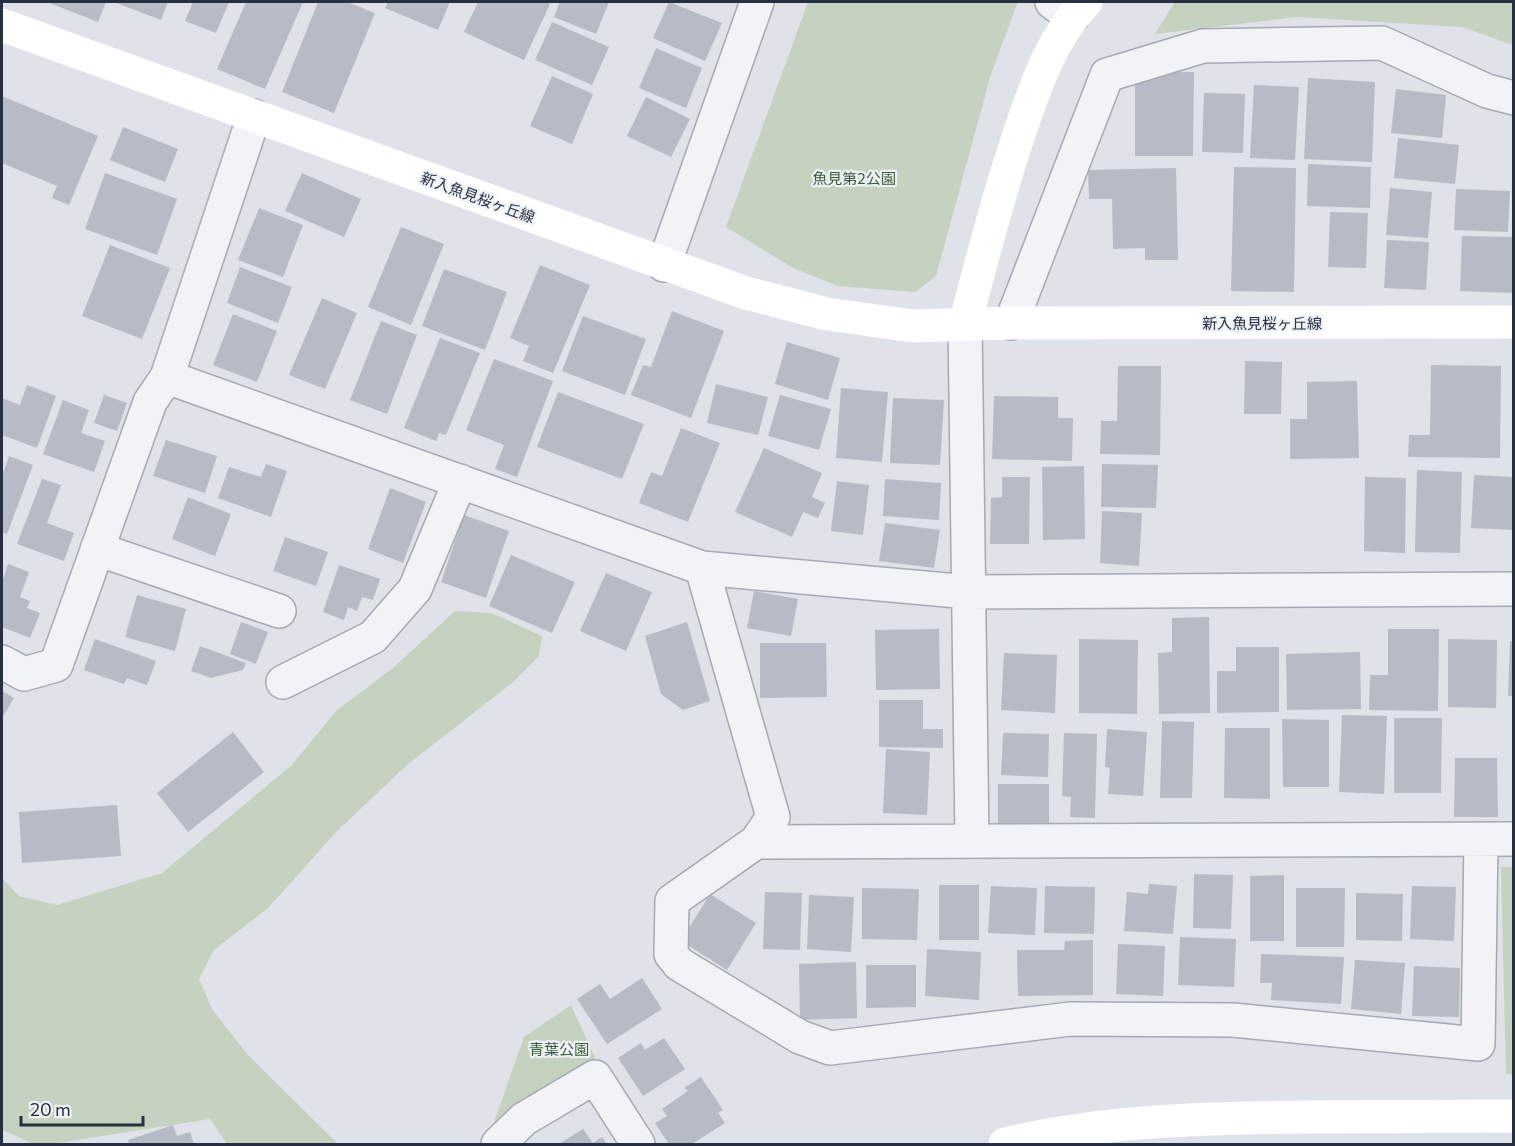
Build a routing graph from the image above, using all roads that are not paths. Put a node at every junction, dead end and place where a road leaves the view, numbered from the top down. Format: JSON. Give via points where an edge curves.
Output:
{"nodes":[{"id":1,"x":754,"y":2,"type":"edge"},
{"id":2,"x":1070,"y":7,"type":"edge"},
{"id":3,"x":2,"y":25,"type":"edge"},
{"id":4,"x":1514,"y":98,"type":"edge"},
{"id":5,"x":254,"y":116,"type":"junction"},
{"id":6,"x":664,"y":264,"type":"junction"},
{"id":7,"x":1514,"y":322,"type":"edge"},
{"id":8,"x":1011,"y":323,"type":"junction"},
{"id":9,"x":965,"y":324,"type":"junction"},
{"id":10,"x":167,"y":376,"type":"junction"},
{"id":11,"x":460,"y":481,"type":"junction"},
{"id":12,"x":97,"y":549,"type":"junction"},
{"id":13,"x":702,"y":568,"type":"junction"},
{"id":14,"x":1514,"y":590,"type":"edge"},
{"id":15,"x":969,"y":592,"type":"junction"},
{"id":16,"x":279,"y":611,"type":"dead end"},
{"id":17,"x":2,"y":662,"type":"edge"},
{"id":18,"x":283,"y":682,"type":"dead end"},
{"id":19,"x":1481,"y":839,"type":"junction"},
{"id":20,"x":1514,"y":839,"type":"edge"},
{"id":21,"x":972,"y":841,"type":"junction"},
{"id":22,"x":756,"y":842,"type":"junction"},
{"id":23,"x":1514,"y":1116,"type":"edge"},
{"id":24,"x":498,"y":1144,"type":"edge"},
{"id":25,"x":638,"y":1144,"type":"edge"},
{"id":26,"x":1005,"y":1144,"type":"edge"}],
"edges":[{"from":1,"to":6,"type":"street"},
{"from":2,"to":9,"type":"street","via":[[1039,75],[1008,168]]},
{"from":3,"to":5,"type":"street","name":"新入魚見桜ヶ丘線"},
{"from":4,"to":8,"type":"street","via":[[1487,91],[1382,43],[1203,46],[1107,75]]},
{"from":5,"to":6,"type":"street","name":"新入魚見桜ヶ丘線"},
{"from":5,"to":10,"type":"street"},
{"from":6,"to":9,"type":"street","name":"新入魚見桜ヶ丘線","via":[[746,293],[827,314],[913,326]]},
{"from":7,"to":8,"type":"street","name":"新入魚見桜ヶ丘線"},
{"from":8,"to":9,"type":"street","name":"新入魚見桜ヶ丘線"},
{"from":9,"to":15,"type":"street"},
{"from":10,"to":11,"type":"street"},
{"from":10,"to":12,"type":"street","via":[[150,402]]},
{"from":11,"to":13,"type":"street"},
{"from":11,"to":18,"type":"street","via":[[415,589],[373,637]]},
{"from":12,"to":16,"type":"street"},
{"from":12,"to":17,"type":"street","via":[[56,665],[24,674]]},
{"from":13,"to":15,"type":"street"},
{"from":13,"to":22,"type":"street","via":[[773,817]]},
{"from":14,"to":15,"type":"street"},
{"from":15,"to":21,"type":"street"},
{"from":19,"to":20,"type":"street"},
{"from":19,"to":21,"type":"street"},
{"from":19,"to":22,"type":"street","via":[[1478,1044],[1233,1020],[1070,1019],[830,1048],[789,1030],[679,964],[671,954],[672,901]]},
{"from":21,"to":22,"type":"street"},
{"from":23,"to":26,"type":"street","via":[[1238,1117],[1133,1123]]},
{"from":24,"to":25,"type":"street","via":[[524,1119],[596,1077]]}]}
